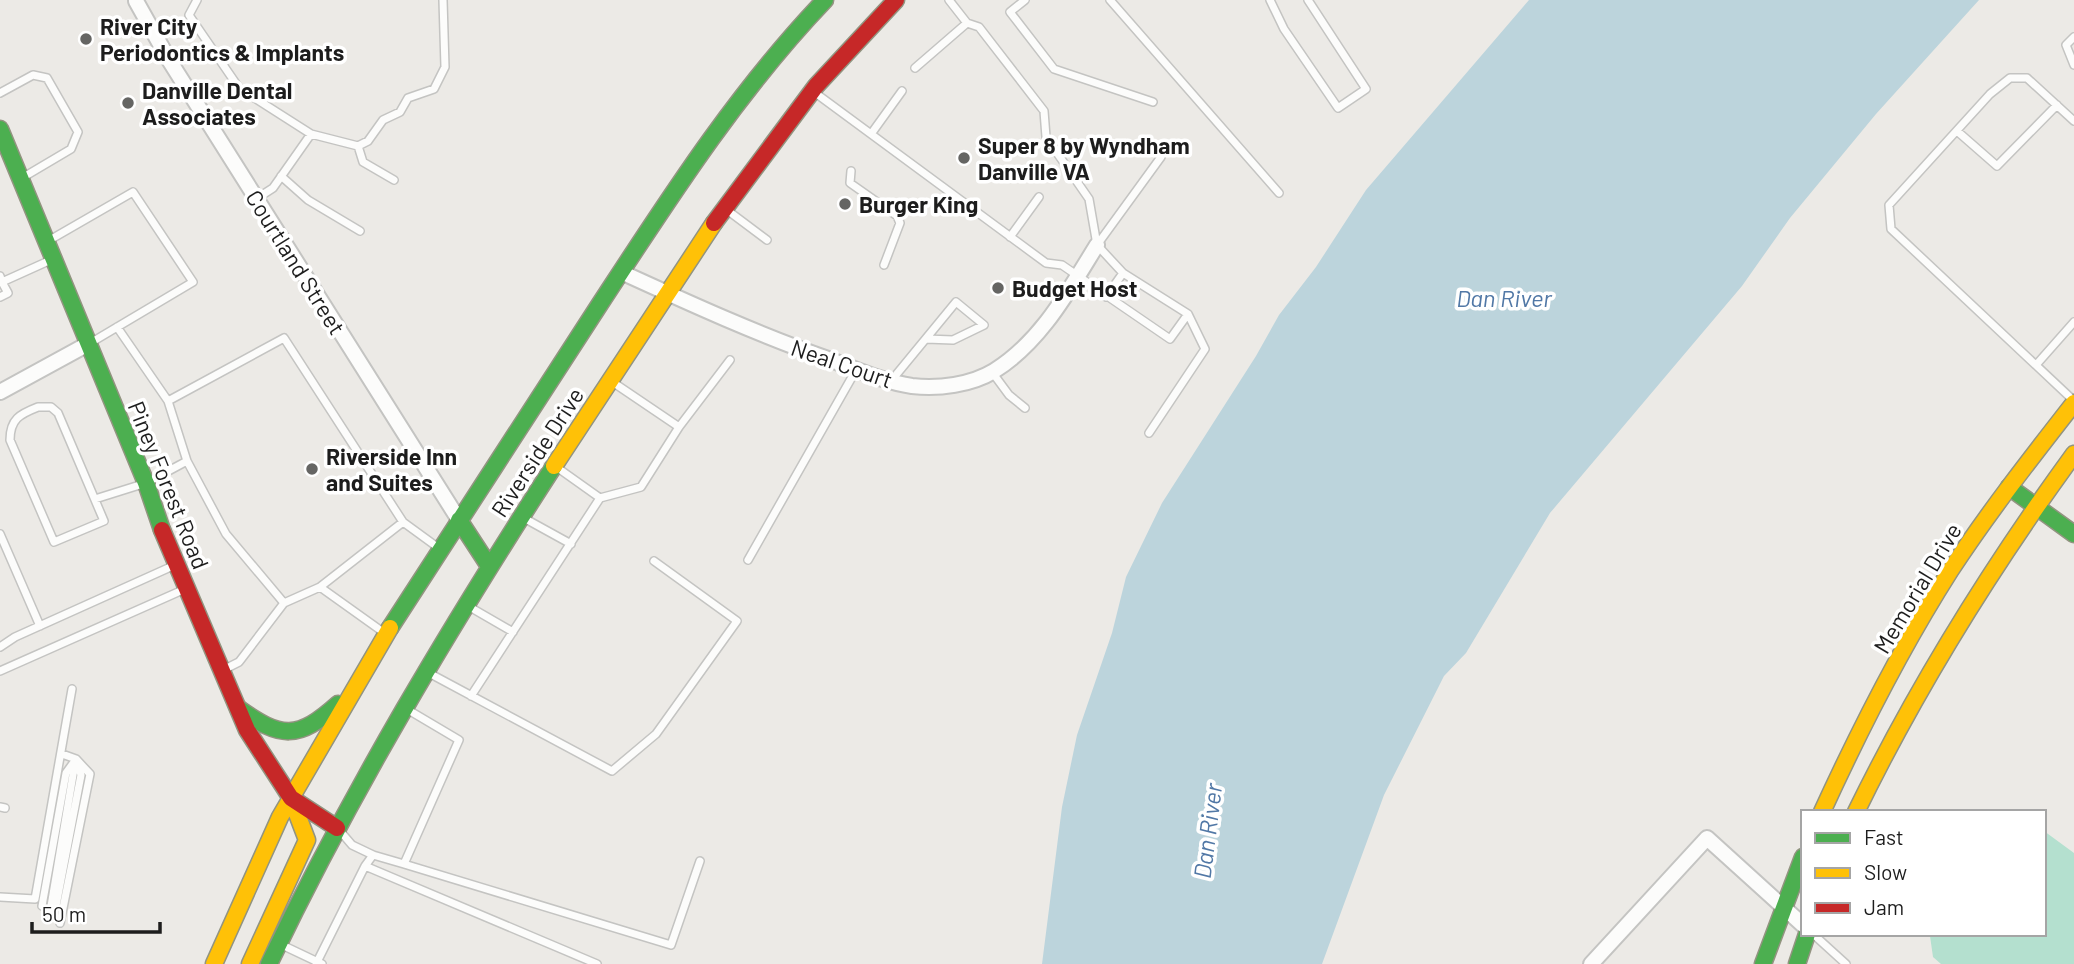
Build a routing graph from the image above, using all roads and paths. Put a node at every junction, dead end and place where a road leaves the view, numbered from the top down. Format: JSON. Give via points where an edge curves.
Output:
{"nodes":[{"id":1,"x":136,"y":0,"type":"edge"},
{"id":2,"x":197,"y":0,"type":"edge"},
{"id":3,"x":443,"y":0,"type":"edge"},
{"id":4,"x":825,"y":0,"type":"edge"},
{"id":5,"x":896,"y":0,"type":"edge"},
{"id":6,"x":949,"y":0,"type":"edge"},
{"id":7,"x":1025,"y":0,"type":"edge"},
{"id":8,"x":1110,"y":0,"type":"edge"},
{"id":9,"x":1270,"y":0,"type":"edge"},
{"id":10,"x":1308,"y":0,"type":"edge"},
{"id":11,"x":967,"y":23,"type":"junction"},
{"id":12,"x":2074,"y":37,"type":"edge"},
{"id":13,"x":2074,"y":65,"type":"edge"},
{"id":14,"x":915,"y":68,"type":"dead end"},
{"id":15,"x":810,"y":90,"type":"junction"},
{"id":16,"x":902,"y":91,"type":"dead end"},
{"id":17,"x":0,"y":93,"type":"edge"},
{"id":18,"x":1153,"y":102,"type":"dead end"},
{"id":19,"x":2057,"y":105,"type":"junction"},
{"id":20,"x":2074,"y":121,"type":"edge"},
{"id":21,"x":0,"y":129,"type":"edge"},
{"id":22,"x":1957,"y":131,"type":"junction"},
{"id":23,"x":311,"y":134,"type":"junction"},
{"id":24,"x":871,"y":134,"type":"junction"},
{"id":25,"x":358,"y":146,"type":"junction"},
{"id":26,"x":1161,"y":157,"type":"dead end"},
{"id":27,"x":850,"y":171,"type":"dead end"},
{"id":28,"x":281,"y":176,"type":"junction"},
{"id":29,"x":21,"y":179,"type":"junction"},
{"id":30,"x":394,"y":180,"type":"dead end"},
{"id":31,"x":1279,"y":193,"type":"dead end"},
{"id":32,"x":1039,"y":197,"type":"dead end"},
{"id":33,"x":256,"y":199,"type":"junction"},
{"id":34,"x":724,"y":208,"type":"junction"},
{"id":35,"x":360,"y":231,"type":"dead end"},
{"id":36,"x":1010,"y":237,"type":"junction"},
{"id":37,"x":767,"y":240,"type":"dead end"},
{"id":38,"x":47,"y":242,"type":"junction"},
{"id":39,"x":1097,"y":244,"type":"junction"},
{"id":40,"x":53,"y":259,"type":"junction"},
{"id":41,"x":884,"y":265,"type":"dead end"},
{"id":42,"x":621,"y":272,"type":"junction"},
{"id":43,"x":1123,"y":273,"type":"junction"},
{"id":44,"x":1077,"y":277,"type":"junction"},
{"id":45,"x":1,"y":279,"type":"edge"},
{"id":46,"x":668,"y":293,"type":"junction"},
{"id":47,"x":0,"y":297,"type":"edge"},
{"id":48,"x":1106,"y":297,"type":"junction"},
{"id":49,"x":1188,"y":314,"type":"junction"},
{"id":50,"x":2074,"y":323,"type":"edge"},
{"id":51,"x":117,"y":327,"type":"junction"},
{"id":52,"x":926,"y":338,"type":"junction"},
{"id":53,"x":88,"y":344,"type":"junction"},
{"id":54,"x":730,"y":360,"type":"dead end"},
{"id":55,"x":2036,"y":365,"type":"junction"},
{"id":56,"x":856,"y":369,"type":"junction"},
{"id":57,"x":992,"y":372,"type":"junction"},
{"id":58,"x":610,"y":381,"type":"junction"},
{"id":59,"x":890,"y":382,"type":"junction"},
{"id":60,"x":0,"y":392,"type":"edge"},
{"id":61,"x":168,"y":401,"type":"junction"},
{"id":62,"x":2074,"y":402,"type":"edge"},
{"id":63,"x":1026,"y":408,"type":"dead end"},
{"id":64,"x":679,"y":427,"type":"junction"},
{"id":65,"x":1149,"y":433,"type":"dead end"},
{"id":66,"x":2074,"y":454,"type":"edge"},
{"id":67,"x":187,"y":461,"type":"junction"},
{"id":68,"x":554,"y":466,"type":"junction"},
{"id":69,"x":146,"y":483,"type":"junction"},
{"id":70,"x":2010,"y":487,"type":"junction"},
{"id":71,"x":600,"y":498,"type":"junction"},
{"id":72,"x":95,"y":499,"type":"junction"},
{"id":73,"x":2036,"y":506,"type":"junction"},
{"id":74,"x":521,"y":517,"type":"junction"},
{"id":75,"x":459,"y":520,"type":"junction"},
{"id":76,"x":403,"y":522,"type":"junction"},
{"id":77,"x":0,"y":534,"type":"edge"},
{"id":78,"x":2074,"y":534,"type":"edge"},
{"id":79,"x":571,"y":544,"type":"junction"},
{"id":80,"x":441,"y":549,"type":"junction"},
{"id":81,"x":748,"y":560,"type":"dead end"},
{"id":82,"x":654,"y":561,"type":"dead end"},
{"id":83,"x":176,"y":565,"type":"junction"},
{"id":84,"x":488,"y":566,"type":"junction"},
{"id":85,"x":320,"y":587,"type":"junction"},
{"id":86,"x":186,"y":589,"type":"junction"},
{"id":87,"x":284,"y":603,"type":"junction"},
{"id":88,"x":466,"y":604,"type":"junction"},
{"id":89,"x":40,"y":626,"type":"junction"},
{"id":90,"x":513,"y":632,"type":"junction"},
{"id":91,"x":386,"y":634,"type":"junction"},
{"id":92,"x":0,"y":648,"type":"edge"},
{"id":93,"x":423,"y":670,"type":"junction"},
{"id":94,"x":0,"y":671,"type":"edge"},
{"id":95,"x":222,"y":671,"type":"junction"},
{"id":96,"x":357,"y":685,"type":"junction"},
{"id":97,"x":72,"y":689,"type":"dead end"},
{"id":98,"x":471,"y":696,"type":"junction"},
{"id":99,"x":402,"y":706,"type":"junction"},
{"id":100,"x":238,"y":708,"type":"junction"},
{"id":101,"x":62,"y":754,"type":"junction"},
{"id":102,"x":76,"y":759,"type":"junction"},
{"id":103,"x":291,"y":798,"type":"junction"},
{"id":104,"x":1823,"y":810,"type":"edge"},
{"id":105,"x":1857,"y":810,"type":"edge"},
{"id":106,"x":337,"y":828,"type":"junction"},
{"id":107,"x":373,"y":855,"type":"junction"},
{"id":108,"x":700,"y":861,"type":"dead end"},
{"id":109,"x":1801,"y":862,"type":"edge"},
{"id":110,"x":404,"y":864,"type":"junction"},
{"id":111,"x":365,"y":866,"type":"junction"},
{"id":112,"x":0,"y":897,"type":"edge"},
{"id":113,"x":42,"y":906,"type":"dead end"},
{"id":114,"x":1783,"y":907,"type":"junction"},
{"id":115,"x":52,"y":914,"type":"dead end"},
{"id":116,"x":60,"y":923,"type":"dead end"},
{"id":117,"x":1801,"y":923,"type":"edge"},
{"id":118,"x":1806,"y":936,"type":"edge"},
{"id":119,"x":1815,"y":936,"type":"edge"},
{"id":120,"x":279,"y":944,"type":"junction"},
{"id":121,"x":318,"y":963,"type":"edge"},
{"id":122,"x":214,"y":964,"type":"edge"},
{"id":123,"x":250,"y":964,"type":"edge"},
{"id":124,"x":269,"y":964,"type":"edge"},
{"id":125,"x":597,"y":964,"type":"edge"},
{"id":126,"x":1591,"y":964,"type":"edge"},
{"id":127,"x":1763,"y":964,"type":"edge"},
{"id":128,"x":1797,"y":964,"type":"edge"},
{"id":129,"x":1846,"y":964,"type":"edge"}],
"edges":[{"from":1,"to":33,"type":"street","name":"Courtland Street"},
{"from":2,"to":23,"type":"lane","via":[[189,15],[239,88]]},
{"from":3,"to":25,"type":"lane","via":[[446,67],[434,89],[408,98],[400,112],[383,120],[368,141]]},
{"from":4,"to":42,"type":"main road","name":"Riverside Drive","via":[[738,99]]},
{"from":5,"to":15,"type":"main road","name":"Riverside Drive"},
{"from":6,"to":11,"type":"lane"},
{"from":7,"to":18,"type":"lane","via":[[1010,12],[1054,69]]},
{"from":8,"to":31,"type":"lane"},
{"from":9,"to":10,"type":"lane","via":[[1284,29],[1338,108],[1366,89]]},
{"from":11,"to":14,"type":"lane"},
{"from":11,"to":39,"type":"lane","via":[[979,27],[1044,111],[1046,136],[1089,199]]},
{"from":12,"to":13,"type":"lane","via":[[2066,45]]},
{"from":15,"to":24,"type":"lane"},
{"from":15,"to":34,"type":"main road","name":"Riverside Drive"},
{"from":16,"to":24,"type":"lane"},
{"from":17,"to":29,"type":"lane","via":[[33,75],[47,78],[78,132],[71,149]]},
{"from":19,"to":20,"type":"lane"},
{"from":19,"to":22,"type":"lane","via":[[2027,78],[2010,78]]},
{"from":19,"to":22,"type":"lane","via":[[1997,166]]},
{"from":21,"to":29,"type":"main road","name":"Piney Forest Road"},
{"from":22,"to":55,"type":"lane","via":[[1889,205],[1891,229]]},
{"from":23,"to":25,"type":"lane"},
{"from":23,"to":28,"type":"lane"},
{"from":24,"to":36,"type":"lane"},
{"from":25,"to":30,"type":"lane","via":[[363,162]]},
{"from":26,"to":39,"type":"lane"},
{"from":27,"to":41,"type":"lane","via":[[850,183],[897,216],[900,223]]},
{"from":28,"to":33,"type":"lane"},
{"from":28,"to":35,"type":"lane","via":[[308,200]]},
{"from":29,"to":38,"type":"main road","name":"Piney Forest Road"},
{"from":32,"to":36,"type":"lane"},
{"from":33,"to":75,"type":"street","name":"Courtland Street"},
{"from":34,"to":37,"type":"lane"},
{"from":34,"to":46,"type":"main road","name":"Riverside Drive"},
{"from":36,"to":44,"type":"lane","via":[[1046,263],[1062,265]]},
{"from":38,"to":40,"type":"main road","name":"Piney Forest Road"},
{"from":38,"to":51,"type":"lane","via":[[133,192],[193,282]]},
{"from":39,"to":43,"type":"lane"},
{"from":39,"to":44,"type":"street","name":"Neal Court"},
{"from":40,"to":45,"type":"lane"},
{"from":40,"to":53,"type":"main road","name":"Piney Forest Road"},
{"from":42,"to":46,"type":"street","name":"Neal Court"},
{"from":42,"to":75,"type":"main road","name":"Riverside Drive"},
{"from":43,"to":48,"type":"lane"},
{"from":43,"to":49,"type":"lane"},
{"from":44,"to":48,"type":"lane"},
{"from":44,"to":57,"type":"street","name":"Neal Court","via":[[1031,341]]},
{"from":45,"to":47,"type":"lane","via":[[8,293]]},
{"from":46,"to":56,"type":"street","name":"Neal Court","via":[[768,338]]},
{"from":46,"to":58,"type":"main road","name":"Riverside Drive"},
{"from":48,"to":49,"type":"lane","via":[[1170,339]]},
{"from":49,"to":65,"type":"lane","via":[[1205,349]]},
{"from":50,"to":55,"type":"lane"},
{"from":51,"to":53,"type":"lane"},
{"from":51,"to":61,"type":"lane"},
{"from":52,"to":52,"type":"lane","via":[[956,302],[984,325],[953,340]]},
{"from":52,"to":59,"type":"lane"},
{"from":53,"to":60,"type":"street"},
{"from":53,"to":69,"type":"main road","name":"Piney Forest Road"},
{"from":54,"to":64,"type":"lane"},
{"from":55,"to":62,"type":"lane"},
{"from":56,"to":59,"type":"street","name":"Neal Court"},
{"from":56,"to":81,"type":"lane"},
{"from":57,"to":59,"type":"street","name":"Neal Court","via":[[940,387]]},
{"from":57,"to":63,"type":"lane"},
{"from":58,"to":64,"type":"lane"},
{"from":58,"to":68,"type":"main road","name":"Riverside Drive"},
{"from":61,"to":67,"type":"lane"},
{"from":61,"to":76,"type":"lane","via":[[284,338]]},
{"from":62,"to":70,"type":"main road","name":"Memorial Drive"},
{"from":64,"to":71,"type":"lane","via":[[641,486]]},
{"from":66,"to":73,"type":"main road"},
{"from":67,"to":69,"type":"lane"},
{"from":67,"to":87,"type":"lane","via":[[226,534]]},
{"from":68,"to":71,"type":"lane"},
{"from":68,"to":74,"type":"main road","name":"Riverside Drive"},
{"from":69,"to":72,"type":"lane"},
{"from":69,"to":83,"type":"main road","name":"Piney Forest Road"},
{"from":70,"to":73,"type":"main road"},
{"from":70,"to":104,"type":"main road","name":"Memorial Drive","via":[[1935,597],[1876,701]]},
{"from":71,"to":79,"type":"lane"},
{"from":72,"to":72,"type":"lane","via":[[62,421],[51,407],[20,415],[10,426],[10,440],[54,542],[104,521]]},
{"from":73,"to":78,"type":"main road"},
{"from":73,"to":105,"type":"main road","via":[[1945,642]]},
{"from":74,"to":79,"type":"lane"},
{"from":74,"to":84,"type":"main road","name":"Riverside Drive"},
{"from":75,"to":80,"type":"main road","name":"Riverside Drive"},
{"from":75,"to":84,"type":"main road"},
{"from":76,"to":80,"type":"lane"},
{"from":76,"to":85,"type":"lane"},
{"from":77,"to":89,"type":"lane"},
{"from":79,"to":90,"type":"lane"},
{"from":80,"to":91,"type":"main road","name":"Riverside Drive"},
{"from":82,"to":98,"type":"lane","via":[[737,621],[656,734],[612,771]]},
{"from":83,"to":86,"type":"main road","name":"Piney Forest Road"},
{"from":83,"to":89,"type":"lane"},
{"from":84,"to":88,"type":"main road","name":"Riverside Drive"},
{"from":85,"to":87,"type":"lane"},
{"from":85,"to":91,"type":"lane"},
{"from":86,"to":94,"type":"lane"},
{"from":86,"to":95,"type":"main road","name":"Piney Forest Road"},
{"from":87,"to":95,"type":"lane","via":[[239,662]]},
{"from":88,"to":90,"type":"lane"},
{"from":88,"to":93,"type":"main road","name":"Riverside Drive"},
{"from":89,"to":92,"type":"lane"},
{"from":90,"to":98,"type":"lane"},
{"from":91,"to":96,"type":"main road","name":"Riverside Drive"},
{"from":93,"to":98,"type":"lane"},
{"from":93,"to":99,"type":"main road","name":"Riverside Drive"},
{"from":95,"to":100,"type":"main road","name":"Piney Forest Road"},
{"from":96,"to":100,"type":"main road","via":[[302,732],[285,735],[266,729]]},
{"from":96,"to":103,"type":"main road","name":"Riverside Drive"},
{"from":97,"to":101,"type":"lane"},
{"from":99,"to":106,"type":"main road","name":"Riverside Drive"},
{"from":99,"to":110,"type":"lane","via":[[459,740]]},
{"from":100,"to":103,"type":"main road","name":"Piney Forest Road"},
{"from":101,"to":102,"type":"lane"},
{"from":101,"to":112,"type":"lane","via":[[35,899]]},
{"from":102,"to":113,"type":"lane","via":[[66,773]]},
{"from":102,"to":115,"type":"lane"},
{"from":102,"to":116,"type":"lane","via":[[90,774]]},
{"from":103,"to":106,"type":"main road","name":"Piney Forest Road"},
{"from":103,"to":122,"type":"main road","name":"Riverside Drive"},
{"from":103,"to":123,"type":"main road","via":[[307,840]]},
{"from":106,"to":107,"type":"lane","via":[[352,845]]},
{"from":106,"to":120,"type":"main road","name":"Riverside Drive","via":[[306,881]]},
{"from":107,"to":110,"type":"lane"},
{"from":107,"to":111,"type":"lane"},
{"from":108,"to":110,"type":"lane","via":[[671,945]]},
{"from":109,"to":114,"type":"main road"},
{"from":111,"to":121,"type":"lane"},
{"from":111,"to":125,"type":"lane"},
{"from":114,"to":117,"type":"street"},
{"from":114,"to":126,"type":"street","via":[[1707,838]]},
{"from":114,"to":127,"type":"main road"},
{"from":118,"to":128,"type":"main road"},
{"from":119,"to":129,"type":"lane"},
{"from":120,"to":121,"type":"lane"},
{"from":120,"to":124,"type":"main road","name":"Riverside Drive"}]}
